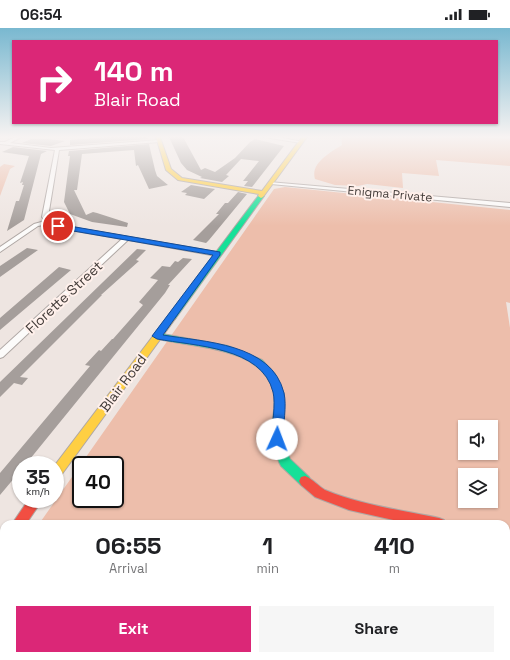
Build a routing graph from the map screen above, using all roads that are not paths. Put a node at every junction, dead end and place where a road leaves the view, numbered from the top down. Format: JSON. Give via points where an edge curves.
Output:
{"nodes":[{"id":1,"x":54,"y":166,"type":"edge"},
{"id":2,"x":168,"y":166,"type":"edge"},
{"id":3,"x":283,"y":166,"type":"edge"},
{"id":4,"x":271,"y":183,"type":"junction"},
{"id":5,"x":263,"y":194,"type":"junction"},
{"id":6,"x":510,"y":205,"type":"edge"},
{"id":7,"x":48,"y":222,"type":"junction"},
{"id":8,"x":127,"y":238,"type":"junction"},
{"id":9,"x":0,"y":250,"type":"edge"},
{"id":10,"x":218,"y":254,"type":"junction"},
{"id":11,"x":157,"y":336,"type":"junction"},
{"id":12,"x":0,"y":355,"type":"edge"},
{"id":13,"x":64,"y":462,"type":"edge"},
{"id":14,"x":30,"y":508,"type":"edge"},
{"id":15,"x":21,"y":520,"type":"edge"},
{"id":16,"x":421,"y":520,"type":"edge"}],
"edges":[{"from":1,"to":7,"type":"street","via":[[45,217]]},
{"from":2,"to":5,"type":"main road","via":[[180,179]]},
{"from":3,"to":4,"type":"main road","name":"Blair Road"},
{"from":4,"to":5,"type":"main road","name":"Blair Road"},
{"from":4,"to":6,"type":"street","name":"Enigma Private"},
{"from":5,"to":10,"type":"main road","name":"Blair Road"},
{"from":7,"to":8,"type":"street"},
{"from":7,"to":9,"type":"street","via":[[36,226]]},
{"from":8,"to":10,"type":"street"},
{"from":8,"to":12,"type":"street","name":"Florette Street"},
{"from":10,"to":11,"type":"main road","name":"Blair Road"},
{"from":11,"to":13,"type":"main road","name":"Blair Road"},
{"from":11,"to":16,"type":"main road","via":[[228,349],[259,362],[272,376],[279,394],[277,439],[285,462],[299,478],[318,493],[349,504]]},
{"from":14,"to":15,"type":"main road"}]}
